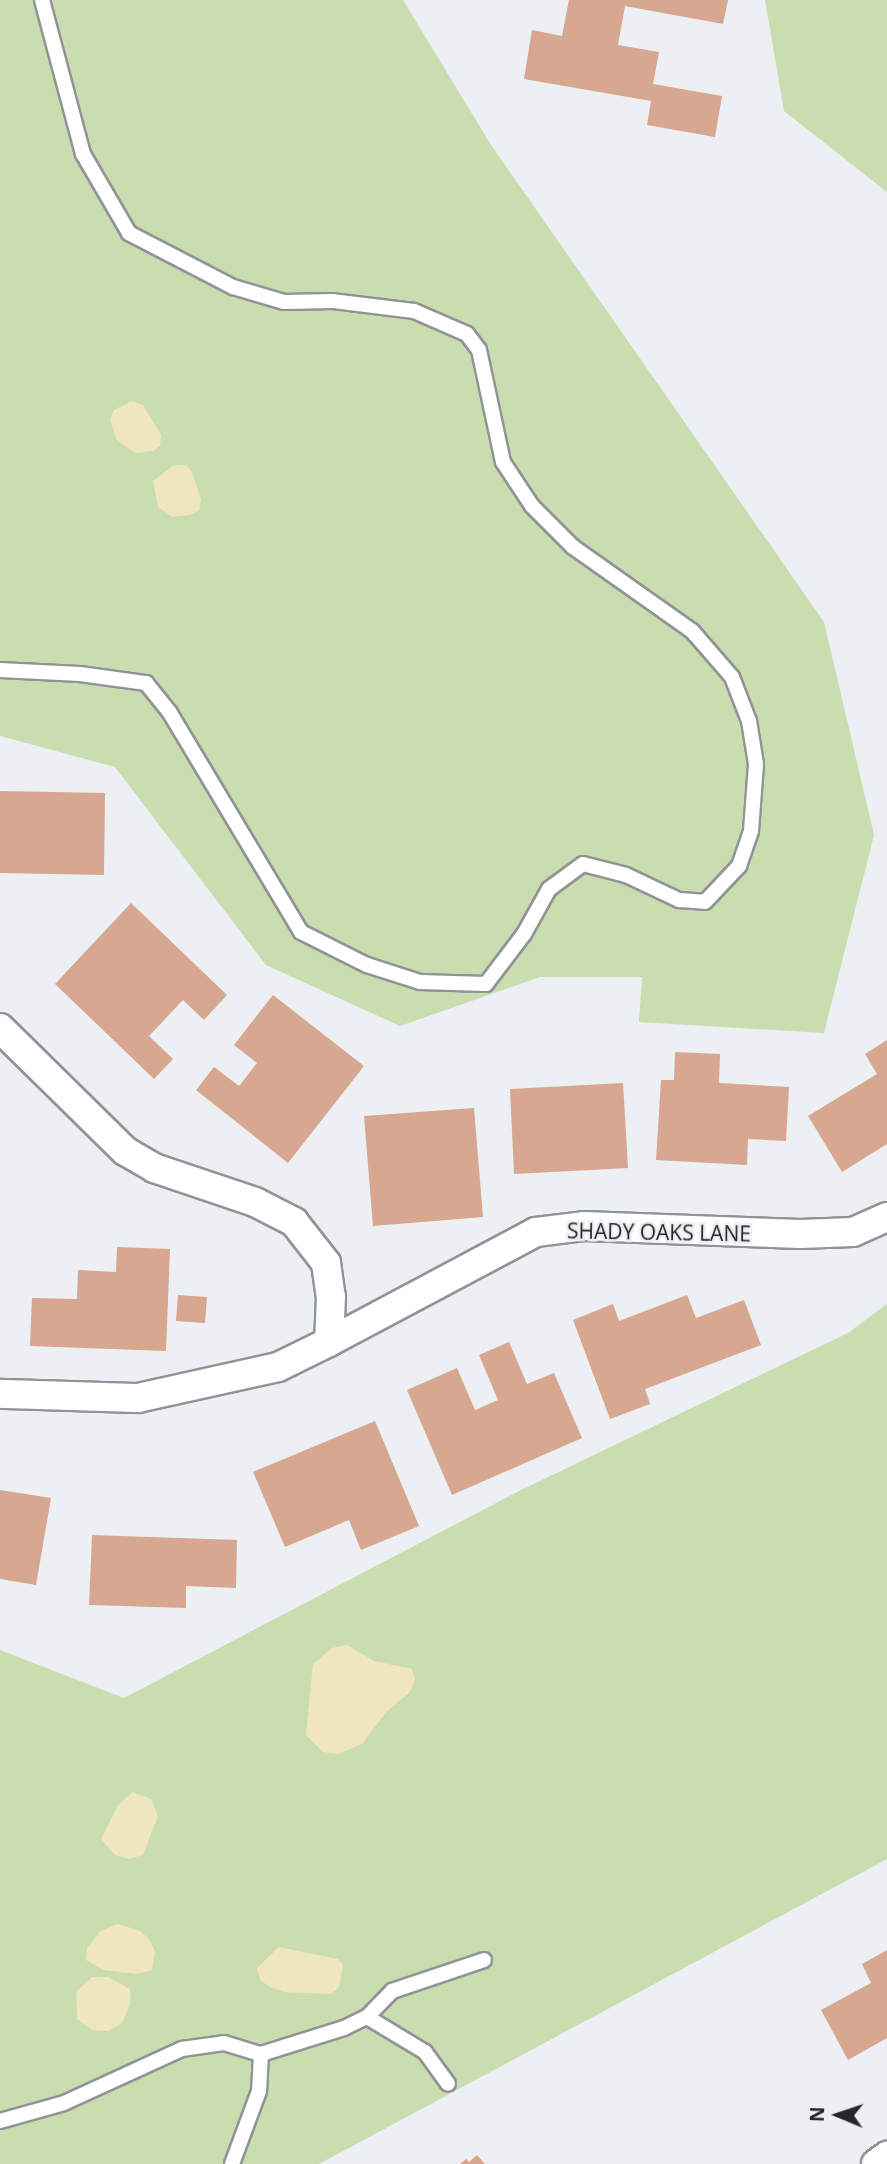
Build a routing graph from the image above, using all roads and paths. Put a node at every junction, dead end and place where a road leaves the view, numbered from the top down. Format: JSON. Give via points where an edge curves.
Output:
{"nodes":[{"id":1,"x":41,"y":0,"type":"edge"},
{"id":2,"x":0,"y":670,"type":"edge"},
{"id":3,"x":0,"y":1028,"type":"edge"},
{"id":4,"x":887,"y":1217,"type":"edge"},
{"id":5,"x":329,"y":1342,"type":"junction"},
{"id":6,"x":0,"y":1394,"type":"edge"},
{"id":7,"x":484,"y":1960,"type":"dead end"},
{"id":8,"x":367,"y":2017,"type":"junction"},
{"id":9,"x":261,"y":2054,"type":"junction"},
{"id":10,"x":448,"y":2084,"type":"dead end"},
{"id":11,"x":0,"y":2121,"type":"edge"},
{"id":12,"x":887,"y":2156,"type":"edge"},
{"id":13,"x":232,"y":2164,"type":"edge"},
{"id":14,"x":876,"y":2164,"type":"edge"}],
"edges":[{"from":1,"to":2,"type":"lane","via":[[83,153],[129,233],[233,287],[284,302],[332,301],[414,311],[467,334],[479,350],[503,462],[532,506],[573,547],[692,631],[732,677],[749,721],[756,764],[751,831],[739,866],[705,902],[679,900],[626,875],[583,864],[549,890],[524,934],[486,984],[420,982],[367,965],[301,932],[170,713],[146,683]]},
{"from":3,"to":5,"type":"street","via":[[125,1151],[154,1167],[255,1202],[294,1222],[326,1263],[331,1297]]},
{"from":4,"to":5,"type":"street","name":"SHADY OAKS LANE","via":[[853,1232],[584,1226],[536,1232]]},
{"from":5,"to":6,"type":"street","name":"SHADY OAKS LANE","via":[[278,1367],[138,1398]]},
{"from":7,"to":8,"type":"lane","via":[[392,1991]]},
{"from":8,"to":9,"type":"lane","via":[[304,2044]]},
{"from":8,"to":10,"type":"lane","via":[[425,2052]]},
{"from":9,"to":11,"type":"lane","via":[[224,2043],[182,2049],[64,2103]]},
{"from":9,"to":13,"type":"lane","via":[[259,2091]]},
{"from":12,"to":14,"type":"street"}]}
